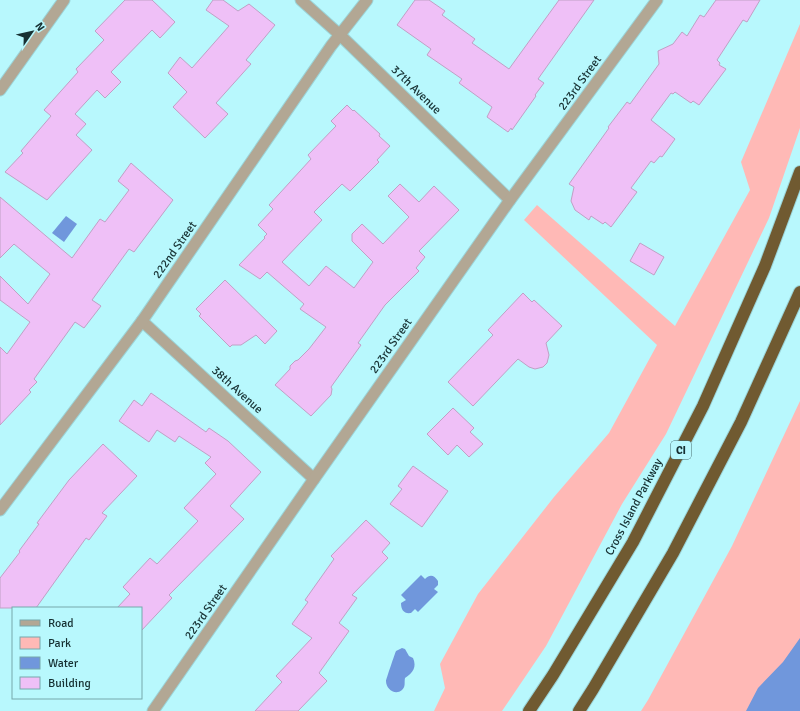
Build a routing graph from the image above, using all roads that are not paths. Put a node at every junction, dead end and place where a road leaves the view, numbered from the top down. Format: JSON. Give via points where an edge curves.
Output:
{"nodes":[{"id":1,"x":64,"y":0,"type":"edge"},
{"id":2,"x":301,"y":0,"type":"edge"},
{"id":3,"x":367,"y":0,"type":"edge"},
{"id":4,"x":656,"y":0,"type":"edge"},
{"id":5,"x":340,"y":35,"type":"junction"},
{"id":6,"x":0,"y":90,"type":"edge"},
{"id":7,"x":800,"y":172,"type":"edge"},
{"id":8,"x":510,"y":200,"type":"junction"},
{"id":9,"x":800,"y":292,"type":"edge"},
{"id":10,"x":142,"y":321,"type":"junction"},
{"id":11,"x":314,"y":479,"type":"junction"},
{"id":12,"x":0,"y":510,"type":"edge"},
{"id":13,"x":153,"y":711,"type":"edge"},
{"id":14,"x":529,"y":711,"type":"edge"},
{"id":15,"x":579,"y":711,"type":"edge"}],
"edges":[{"from":1,"to":6,"type":"street"},
{"from":2,"to":5,"type":"street","name":"37th Avenue"},
{"from":3,"to":5,"type":"street","name":"222nd Street"},
{"from":4,"to":8,"type":"street","name":"223rd Street"},
{"from":5,"to":8,"type":"street","name":"37th Avenue"},
{"from":5,"to":10,"type":"street","name":"222nd Street"},
{"from":7,"to":14,"type":"highway","name":"Cross Island Parkway","number":"CI","via":[[765,266],[703,406],[633,542]]},
{"from":8,"to":11,"type":"street","name":"223rd Street"},
{"from":9,"to":15,"type":"highway","via":[[741,422],[673,553]]},
{"from":10,"to":11,"type":"street","name":"38th Avenue"},
{"from":10,"to":12,"type":"street","name":"222nd Street"},
{"from":11,"to":13,"type":"street","name":"223rd Street"}]}
